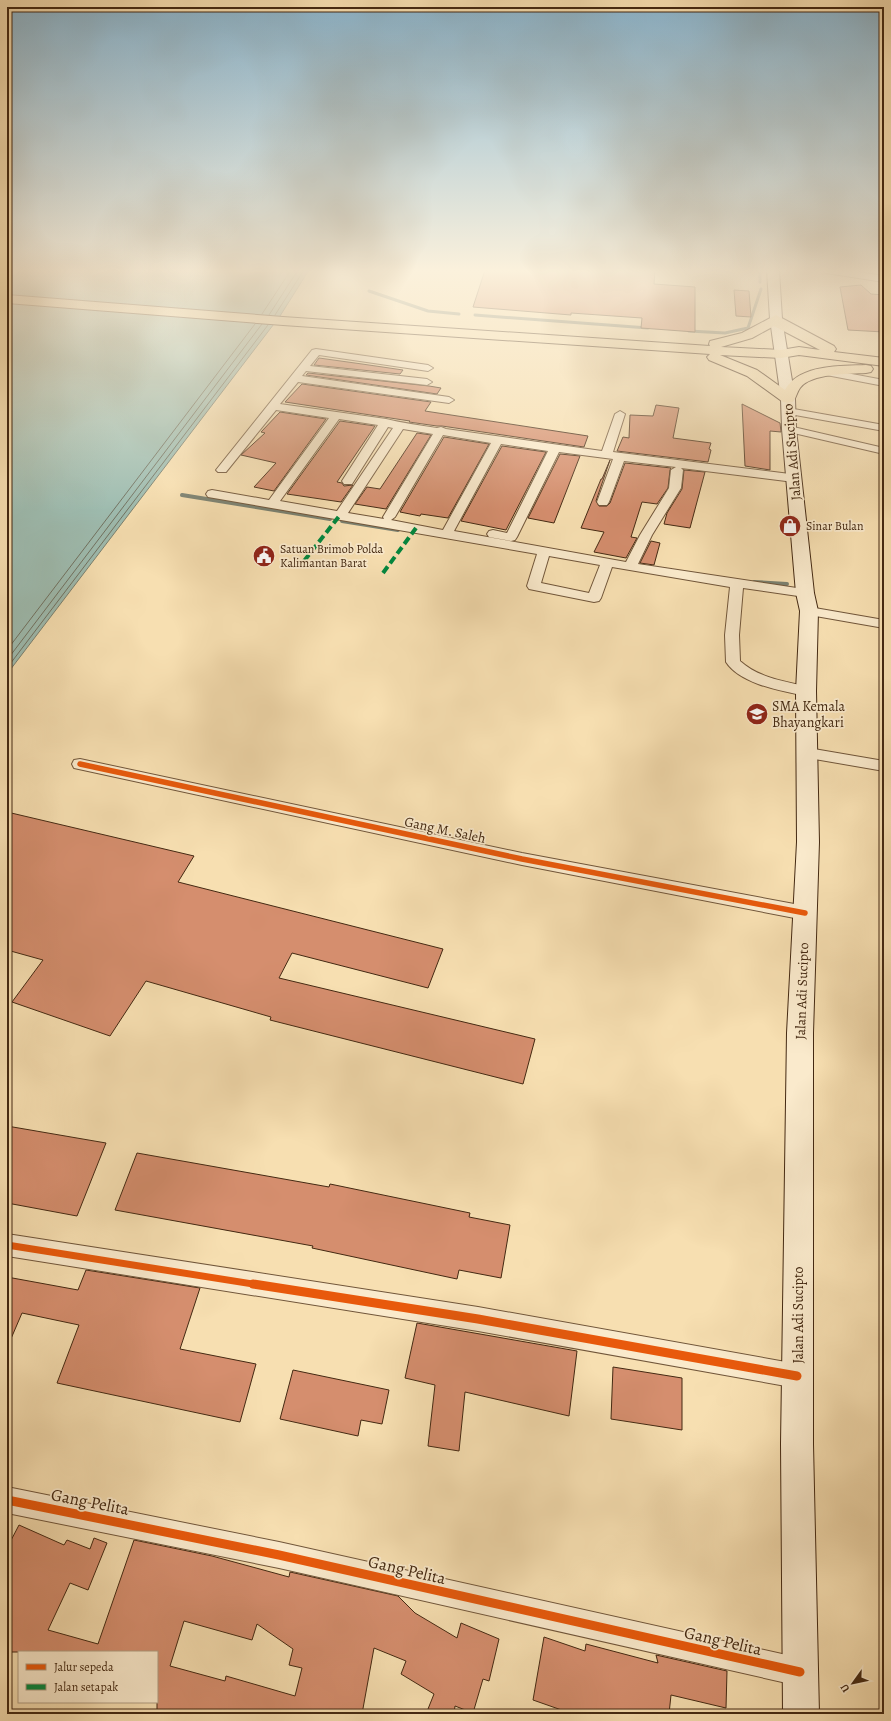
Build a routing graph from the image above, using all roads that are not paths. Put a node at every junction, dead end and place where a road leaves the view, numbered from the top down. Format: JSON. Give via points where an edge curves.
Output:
{"nodes":[{"id":1,"x":686,"y":350,"type":"edge"},
{"id":2,"x":716,"y":350,"type":"edge"},
{"id":3,"x":781,"y":350,"type":"edge"},
{"id":4,"x":832,"y":350,"type":"edge"},
{"id":5,"x":781,"y":354,"type":"junction"},
{"id":6,"x":884,"y":362,"type":"edge"},
{"id":7,"x":868,"y":364,"type":"junction"},
{"id":8,"x":303,"y":368,"type":"junction"},
{"id":9,"x":428,"y":368,"type":"dead end"},
{"id":10,"x":884,"y":371,"type":"edge"},
{"id":11,"x":825,"y":372,"type":"junction"},
{"id":12,"x":294,"y":378,"type":"junction"},
{"id":13,"x":427,"y":382,"type":"dead end"},
{"id":14,"x":884,"y":383,"type":"edge"},
{"id":15,"x":449,"y":400,"type":"dead end"},
{"id":16,"x":273,"y":406,"type":"junction"},
{"id":17,"x":788,"y":409,"type":"junction"},
{"id":18,"x":620,"y":414,"type":"dead end"},
{"id":19,"x":337,"y":415,"type":"junction"},
{"id":20,"x":386,"y":422,"type":"junction"},
{"id":21,"x":401,"y":424,"type":"junction"},
{"id":22,"x":884,"y":428,"type":"edge"},
{"id":23,"x":441,"y":430,"type":"junction"},
{"id":24,"x":498,"y":440,"type":"junction"},
{"id":25,"x":555,"y":448,"type":"junction"},
{"id":26,"x":884,"y":451,"type":"edge"},
{"id":27,"x":606,"y":455,"type":"junction"},
{"id":28,"x":620,"y":457,"type":"junction"},
{"id":29,"x":222,"y":470,"type":"dead end"},
{"id":30,"x":677,"y":470,"type":"dead end"},
{"id":31,"x":794,"y":478,"type":"junction"},
{"id":32,"x":342,"y":491,"type":"dead end"},
{"id":33,"x":212,"y":494,"type":"dead end"},
{"id":34,"x":603,"y":502,"type":"dead end"},
{"id":35,"x":271,"y":505,"type":"junction"},
{"id":36,"x":340,"y":515,"type":"junction"},
{"id":37,"x":389,"y":517,"type":"dead end"},
{"id":38,"x":449,"y":529,"type":"dead end"},
{"id":39,"x":463,"y":529,"type":"dead end"},
{"id":40,"x":544,"y":551,"type":"junction"},
{"id":41,"x":608,"y":562,"type":"junction"},
{"id":42,"x":630,"y":566,"type":"junction"},
{"id":43,"x":738,"y":584,"type":"junction"},
{"id":44,"x":807,"y":602,"type":"junction"},
{"id":45,"x":884,"y":624,"type":"edge"},
{"id":46,"x":806,"y":691,"type":"junction"},
{"id":47,"x":808,"y":753,"type":"junction"},
{"id":48,"x":80,"y":764,"type":"dead end"},
{"id":49,"x":884,"y":766,"type":"edge"},
{"id":50,"x":805,"y":914,"type":"junction"},
{"id":51,"x":7,"y":1245,"type":"edge"},
{"id":52,"x":797,"y":1376,"type":"junction"},
{"id":53,"x":7,"y":1500,"type":"edge"},
{"id":54,"x":800,"y":1672,"type":"junction"},
{"id":55,"x":801,"y":1714,"type":"edge"}],
"edges":[{"from":1,"to":17,"type":"highway","via":[[739,366]]},
{"from":2,"to":5,"type":"highway"},
{"from":3,"to":5,"type":"main road","name":"Jalan Adi Sucipto"},
{"from":4,"to":7,"type":"highway"},
{"from":5,"to":7,"type":"highway","via":[[797,360]]},
{"from":5,"to":17,"type":"main road","name":"Jalan Adi Sucipto"},
{"from":6,"to":7,"type":"highway"},
{"from":7,"to":10,"type":"highway"},
{"from":7,"to":11,"type":"highway"},
{"from":8,"to":9,"type":"street","via":[[316,352]]},
{"from":8,"to":12,"type":"street"},
{"from":8,"to":13,"type":"street"},
{"from":11,"to":14,"type":"street"},
{"from":11,"to":17,"type":"highway","via":[[795,385]]},
{"from":12,"to":15,"type":"street"},
{"from":12,"to":16,"type":"street"},
{"from":16,"to":19,"type":"street"},
{"from":16,"to":29,"type":"street"},
{"from":17,"to":22,"type":"street"},
{"from":17,"to":26,"type":"street"},
{"from":17,"to":31,"type":"main road","name":"Jalan Adi Sucipto"},
{"from":18,"to":27,"type":"street"},
{"from":19,"to":20,"type":"street"},
{"from":19,"to":35,"type":"street"},
{"from":20,"to":21,"type":"street"},
{"from":20,"to":32,"type":"street"},
{"from":21,"to":23,"type":"street"},
{"from":21,"to":36,"type":"street"},
{"from":23,"to":24,"type":"street"},
{"from":23,"to":37,"type":"street"},
{"from":24,"to":25,"type":"street"},
{"from":24,"to":38,"type":"street"},
{"from":25,"to":27,"type":"street"},
{"from":25,"to":39,"type":"street","via":[[511,537]]},
{"from":27,"to":28,"type":"street"},
{"from":28,"to":31,"type":"street"},
{"from":28,"to":34,"type":"street"},
{"from":30,"to":42,"type":"street","via":[[675,488]]},
{"from":31,"to":44,"type":"main road","name":"Jalan Adi Sucipto"},
{"from":33,"to":35,"type":"street"},
{"from":35,"to":36,"type":"street"},
{"from":36,"to":40,"type":"street"},
{"from":40,"to":41,"type":"street"},
{"from":40,"to":41,"type":"street","via":[[534,586],[594,603]]},
{"from":41,"to":42,"type":"street"},
{"from":42,"to":43,"type":"street"},
{"from":43,"to":44,"type":"street"},
{"from":43,"to":46,"type":"street","via":[[732,635],[733,662],[746,672],[764,680]]},
{"from":44,"to":45,"type":"street"},
{"from":44,"to":46,"type":"main road","name":"Jalan Adi Sucipto"},
{"from":46,"to":47,"type":"main road","name":"Jalan Adi Sucipto"},
{"from":47,"to":49,"type":"street"},
{"from":47,"to":50,"type":"main road","name":"Jalan Adi Sucipto"},
{"from":48,"to":50,"type":"street","name":"Gang M. Saleh","via":[[515,857]]},
{"from":50,"to":52,"type":"main road","name":"Jalan Adi Sucipto","via":[[800,1056]]},
{"from":51,"to":52,"type":"street","via":[[478,1319]]},
{"from":52,"to":54,"type":"main road","name":"Jalan Adi Sucipto"},
{"from":53,"to":54,"type":"street","name":"Gang Pelita","via":[[279,1555]]},
{"from":54,"to":55,"type":"main road","name":"Jalan Adi Sucipto"}]}
